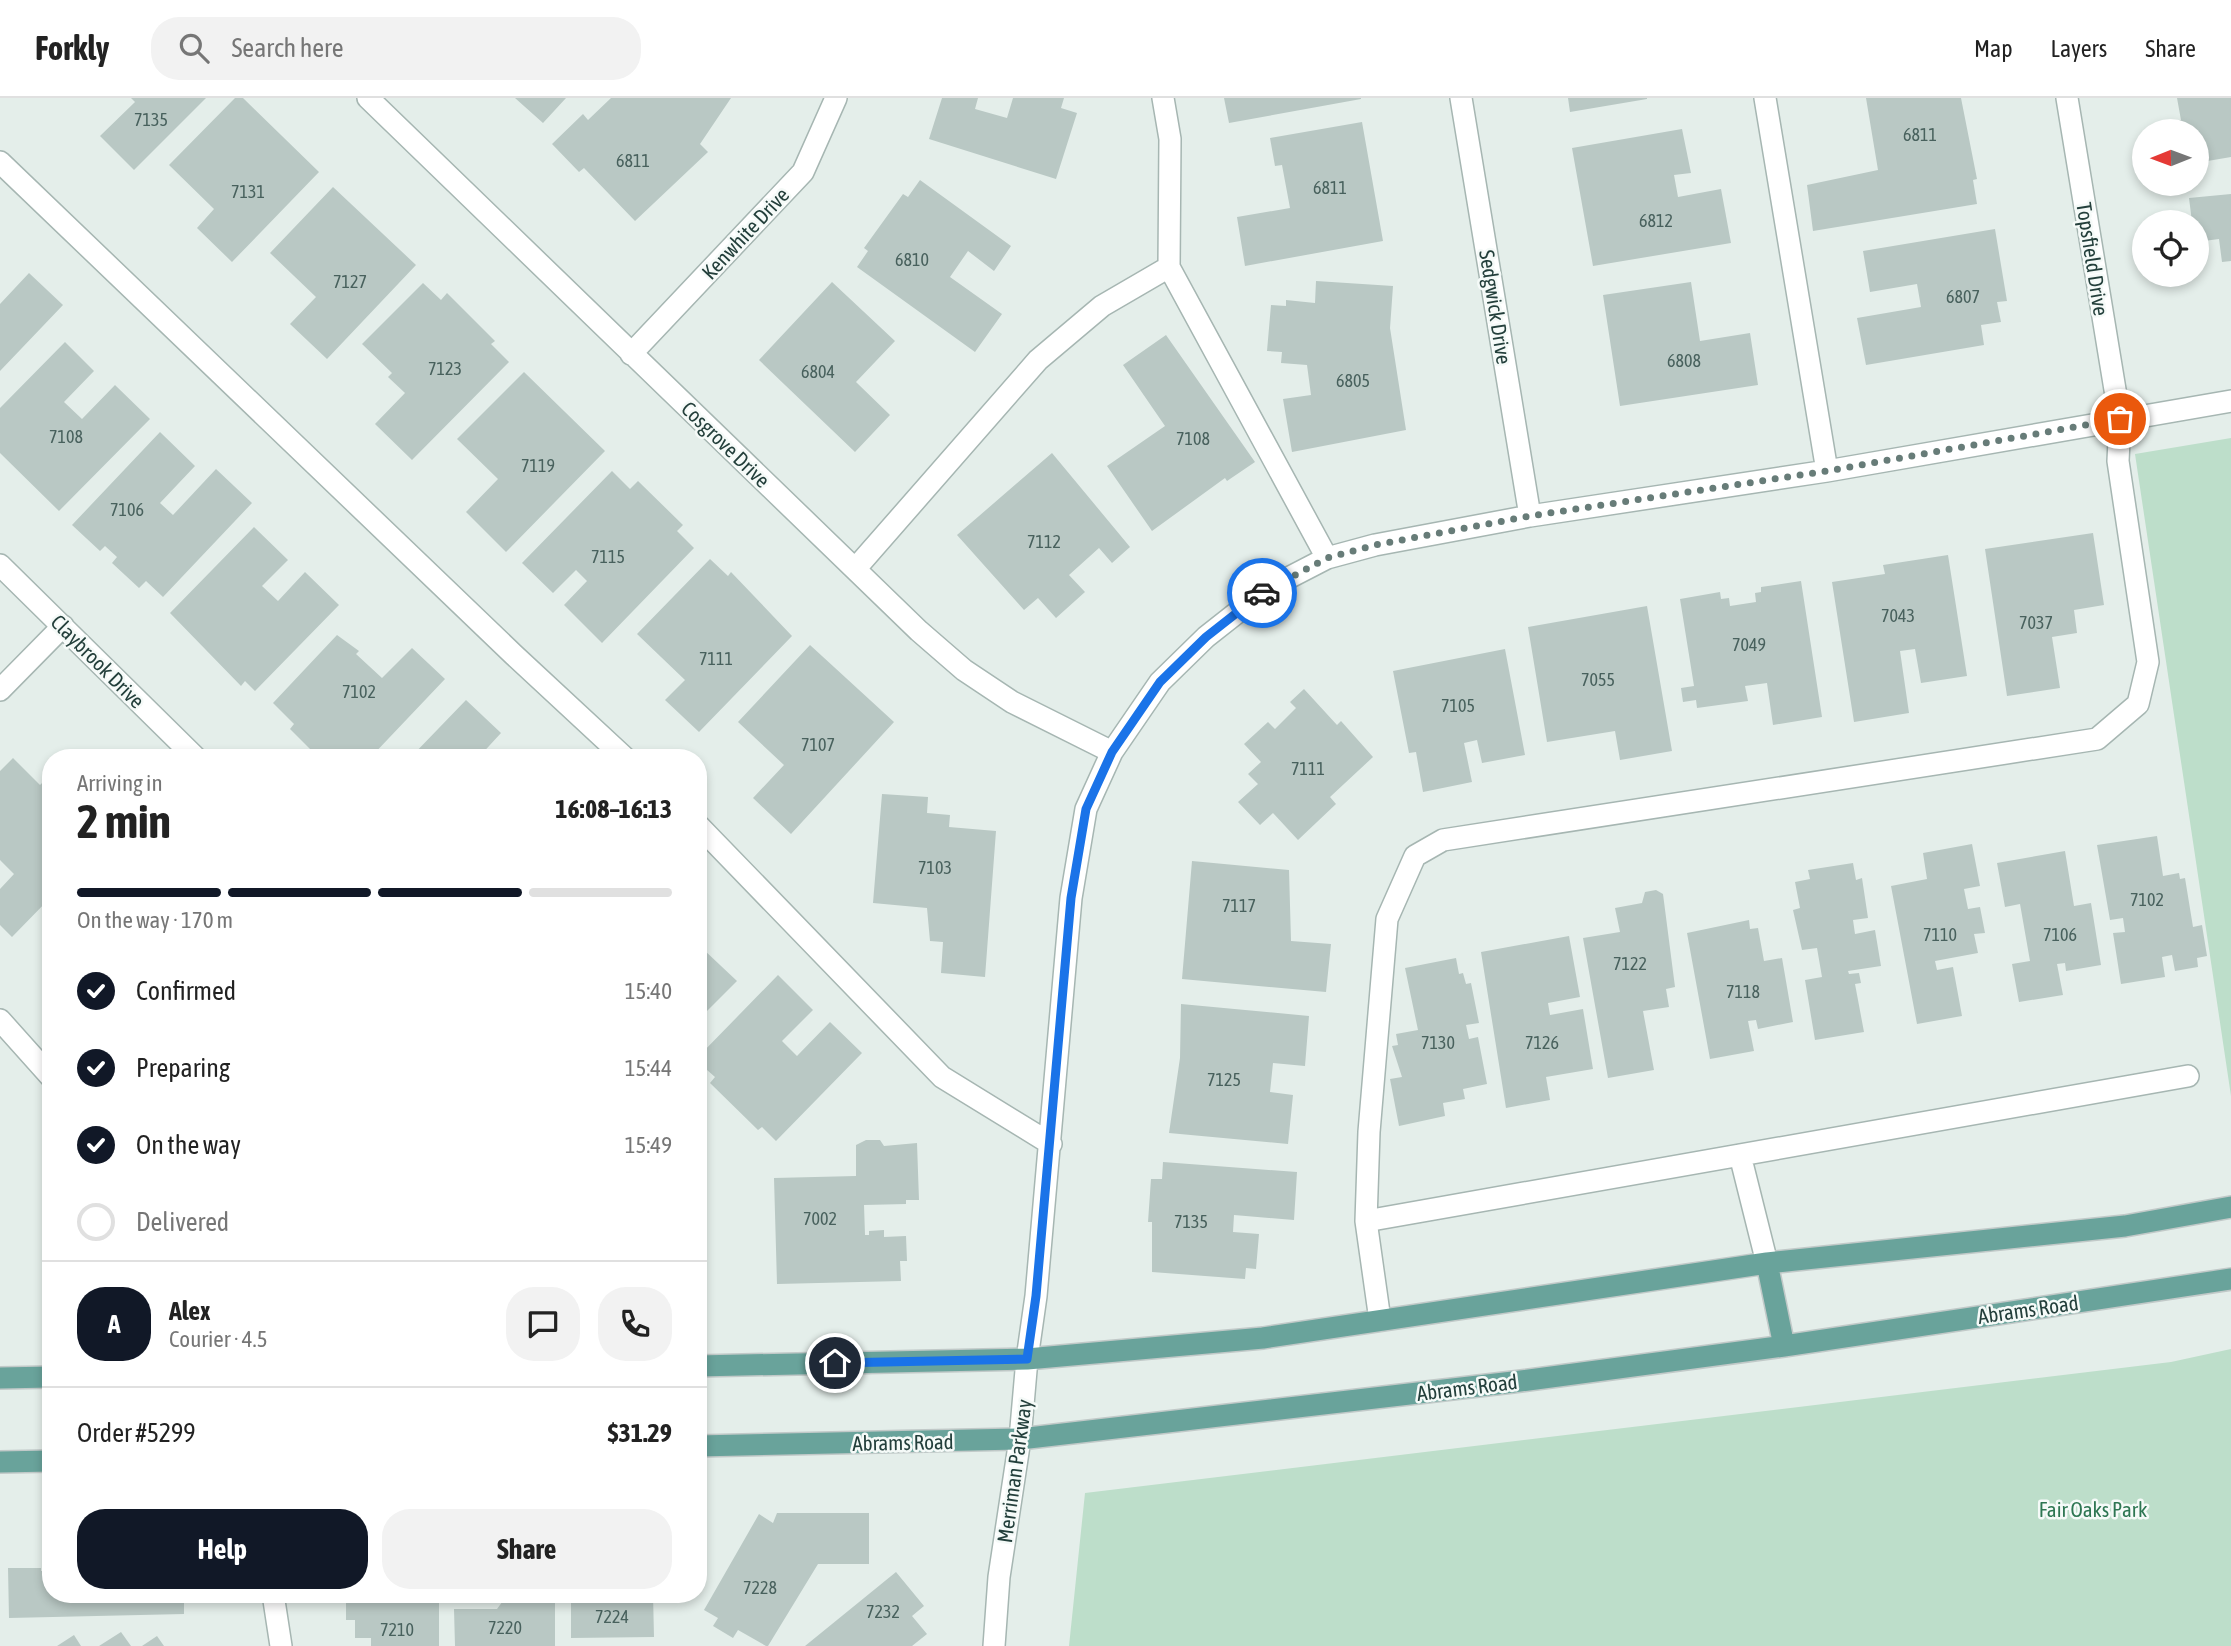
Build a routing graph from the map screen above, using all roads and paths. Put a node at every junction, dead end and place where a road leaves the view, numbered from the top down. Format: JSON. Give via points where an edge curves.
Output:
{"nodes":[{"id":1,"x":368,"y":98,"type":"edge"},
{"id":2,"x":836,"y":98,"type":"edge"},
{"id":3,"x":1163,"y":98,"type":"edge"},
{"id":4,"x":1461,"y":98,"type":"edge"},
{"id":5,"x":1765,"y":98,"type":"edge"},
{"id":6,"x":2067,"y":98,"type":"edge"},
{"id":7,"x":0,"y":162,"type":"edge"},
{"id":8,"x":1169,"y":267,"type":"junction"},
{"id":9,"x":631,"y":354,"type":"junction"},
{"id":10,"x":2231,"y":401,"type":"edge"},
{"id":11,"x":2120,"y":419,"type":"junction"},
{"id":12,"x":1827,"y":471,"type":"junction"},
{"id":13,"x":1530,"y":516,"type":"junction"},
{"id":14,"x":1327,"y":558,"type":"junction"},
{"id":15,"x":0,"y":565,"type":"edge"},
{"id":16,"x":856,"y":568,"type":"junction"},
{"id":17,"x":63,"y":626,"type":"junction"},
{"id":18,"x":0,"y":690,"type":"edge"},
{"id":19,"x":187,"y":749,"type":"edge"},
{"id":20,"x":615,"y":749,"type":"edge"},
{"id":21,"x":1112,"y":752,"type":"junction"},
{"id":22,"x":707,"y":834,"type":"edge"},
{"id":23,"x":0,"y":1020,"type":"edge"},
{"id":24,"x":42,"y":1067,"type":"edge"},
{"id":25,"x":2188,"y":1076,"type":"dead end"},
{"id":26,"x":1051,"y":1144,"type":"junction"},
{"id":27,"x":1740,"y":1155,"type":"junction"},
{"id":28,"x":2231,"y":1207,"type":"edge"},
{"id":29,"x":1366,"y":1221,"type":"junction"},
{"id":30,"x":1767,"y":1263,"type":"junction"},
{"id":31,"x":2231,"y":1279,"type":"edge"},
{"id":32,"x":1380,"y":1320,"type":"junction"},
{"id":33,"x":1784,"y":1346,"type":"junction"},
{"id":34,"x":1027,"y":1359,"type":"junction"},
{"id":35,"x":707,"y":1366,"type":"edge"},
{"id":36,"x":42,"y":1377,"type":"edge"},
{"id":37,"x":0,"y":1378,"type":"edge"},
{"id":38,"x":1020,"y":1439,"type":"junction"},
{"id":39,"x":707,"y":1446,"type":"edge"},
{"id":40,"x":42,"y":1461,"type":"edge"},
{"id":41,"x":0,"y":1462,"type":"edge"},
{"id":42,"x":274,"y":1603,"type":"edge"},
{"id":43,"x":281,"y":1646,"type":"edge"},
{"id":44,"x":994,"y":1646,"type":"edge"}],
"edges":[{"from":1,"to":9,"type":"street","name":"Cosgrove Drive"},
{"from":2,"to":9,"type":"street","name":"Kenwhite Drive","via":[[803,172]]},
{"from":3,"to":8,"type":"street","via":[[1170,139]]},
{"from":4,"to":13,"type":"street","name":"Sedgwick Drive"},
{"from":5,"to":12,"type":"street"},
{"from":6,"to":11,"type":"street","name":"Topsfield Drive"},
{"from":7,"to":20,"type":"street"},
{"from":8,"to":14,"type":"street"},
{"from":8,"to":16,"type":"street","via":[[1102,306],[1038,360]]},
{"from":9,"to":16,"type":"street","name":"Cosgrove Drive"},
{"from":10,"to":11,"type":"street","name":"Merriman Parkway"},
{"from":11,"to":12,"type":"street","name":"Merriman Parkway"},
{"from":11,"to":29,"type":"street","name":"Topsfield Drive","via":[[2118,461],[2148,662],[2138,704],[2097,739],[1443,840],[1415,856],[1387,919]]},
{"from":12,"to":13,"type":"street","name":"Merriman Parkway"},
{"from":13,"to":14,"type":"street","name":"Merriman Parkway"},
{"from":14,"to":21,"type":"street","name":"Merriman Parkway","via":[[1266,589],[1206,637],[1160,682]]},
{"from":15,"to":17,"type":"street","name":"Claybrook Drive"},
{"from":16,"to":21,"type":"street","name":"Cosgrove Drive","via":[[964,670],[1012,702]]},
{"from":17,"to":18,"type":"street"},
{"from":17,"to":19,"type":"street","name":"Claybrook Drive"},
{"from":21,"to":26,"type":"street","name":"Merriman Parkway","via":[[1086,809],[1071,898]]},
{"from":22,"to":26,"type":"street","via":[[942,1077]]},
{"from":23,"to":24,"type":"street"},
{"from":25,"to":27,"type":"street"},
{"from":26,"to":34,"type":"street","name":"Merriman Parkway"},
{"from":27,"to":29,"type":"street"},
{"from":27,"to":30,"type":"street"},
{"from":28,"to":30,"type":"main road","via":[[2125,1226]]},
{"from":29,"to":32,"type":"street","name":"Topsfield Drive"},
{"from":30,"to":32,"type":"main road"},
{"from":30,"to":33,"type":"main road"},
{"from":31,"to":33,"type":"main road","name":"Abrams Road"},
{"from":32,"to":34,"type":"main road","via":[[1263,1338]]},
{"from":33,"to":38,"type":"main road","name":"Abrams Road"},
{"from":34,"to":35,"type":"main road"},
{"from":34,"to":38,"type":"street","name":"Merriman Parkway"},
{"from":36,"to":37,"type":"main road"},
{"from":38,"to":39,"type":"main road","name":"Abrams Road"},
{"from":38,"to":44,"type":"street","name":"Merriman Parkway","via":[[999,1577]]},
{"from":40,"to":41,"type":"main road"},
{"from":42,"to":43,"type":"street"}]}
